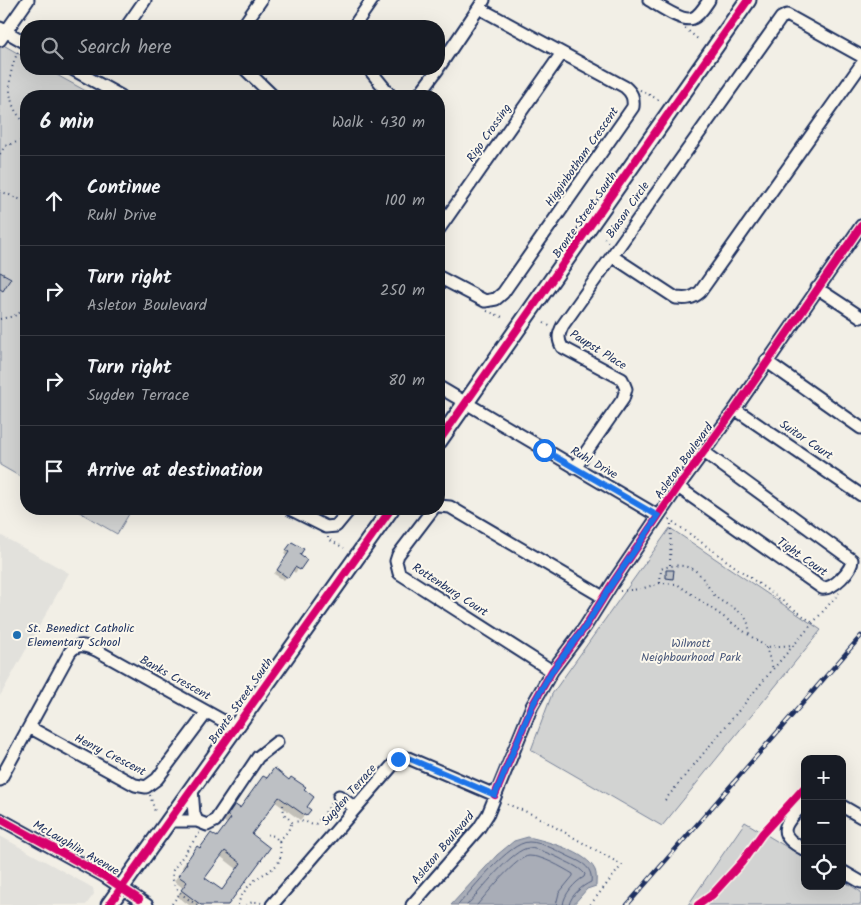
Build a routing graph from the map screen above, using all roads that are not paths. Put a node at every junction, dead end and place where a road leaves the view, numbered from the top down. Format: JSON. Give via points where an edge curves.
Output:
{"nodes":[{"id":1,"x":28,"y":0,"type":"edge"},
{"id":2,"x":145,"y":0,"type":"edge"},
{"id":3,"x":261,"y":0,"type":"edge"},
{"id":4,"x":372,"y":0,"type":"edge"},
{"id":5,"x":649,"y":0,"type":"edge"},
{"id":6,"x":709,"y":0,"type":"edge"},
{"id":7,"x":748,"y":0,"type":"edge"},
{"id":8,"x":482,"y":4,"type":"edge"},
{"id":9,"x":131,"y":20,"type":"edge"},
{"id":10,"x":247,"y":20,"type":"edge"},
{"id":11,"x":358,"y":20,"type":"edge"},
{"id":12,"x":2,"y":33,"type":"edge"},
{"id":13,"x":20,"y":40,"type":"edge"},
{"id":14,"x":562,"y":53,"type":"junction"},
{"id":15,"x":861,"y":56,"type":"edge"},
{"id":16,"x":445,"y":58,"type":"edge"},
{"id":17,"x":861,"y":65,"type":"edge"},
{"id":18,"x":82,"y":75,"type":"edge"},
{"id":19,"x":92,"y":75,"type":"edge"},
{"id":20,"x":251,"y":75,"type":"edge"},
{"id":21,"x":374,"y":75,"type":"edge"},
{"id":22,"x":433,"y":75,"type":"edge"},
{"id":23,"x":89,"y":79,"type":"junction"},
{"id":24,"x":109,"y":90,"type":"edge"},
{"id":25,"x":267,"y":90,"type":"edge"},
{"id":26,"x":386,"y":90,"type":"edge"},
{"id":27,"x":422,"y":90,"type":"edge"},
{"id":28,"x":445,"y":220,"type":"edge"},
{"id":29,"x":861,"y":226,"type":"edge"},
{"id":30,"x":612,"y":256,"type":"junction"},
{"id":31,"x":445,"y":280,"type":"edge"},
{"id":32,"x":817,"y":288,"type":"junction"},
{"id":33,"x":861,"y":317,"type":"edge"},
{"id":34,"x":766,"y":361,"type":"junction"},
{"id":35,"x":445,"y":391,"type":"edge"},
{"id":36,"x":466,"y":403,"type":"junction"},
{"id":37,"x":735,"y":409,"type":"junction"},
{"id":38,"x":861,"y":428,"type":"edge"},
{"id":39,"x":445,"y":433,"type":"edge"},
{"id":40,"x":704,"y":452,"type":"junction"},
{"id":41,"x":575,"y":468,"type":"junction"},
{"id":42,"x":678,"y":487,"type":"junction"},
{"id":43,"x":861,"y":495,"type":"edge"},
{"id":44,"x":445,"y":507,"type":"edge"},
{"id":45,"x":302,"y":515,"type":"edge"},
{"id":46,"x":345,"y":515,"type":"edge"},
{"id":47,"x":387,"y":515,"type":"edge"},
{"id":48,"x":428,"y":515,"type":"edge"},
{"id":49,"x":659,"y":515,"type":"junction"},
{"id":50,"x":605,"y":595,"type":"junction"},
{"id":51,"x":552,"y":671,"type":"junction"},
{"id":52,"x":207,"y":712,"type":"junction"},
{"id":53,"x":29,"y":727,"type":"junction"},
{"id":54,"x":236,"y":728,"type":"junction"},
{"id":55,"x":277,"y":742,"type":"dead end"},
{"id":56,"x":0,"y":780,"type":"edge"},
{"id":57,"x":192,"y":789,"type":"junction"},
{"id":58,"x":495,"y":795,"type":"junction"},
{"id":59,"x":339,"y":796,"type":"road end"},
{"id":60,"x":801,"y":807,"type":"edge"},
{"id":61,"x":356,"y":808,"type":"junction"},
{"id":62,"x":846,"y":808,"type":"edge"},
{"id":63,"x":861,"y":817,"type":"edge"},
{"id":64,"x":0,"y":819,"type":"edge"},
{"id":65,"x":169,"y":821,"type":"junction"},
{"id":66,"x":202,"y":823,"type":"junction"},
{"id":67,"x":801,"y":848,"type":"edge"},
{"id":68,"x":846,"y":873,"type":"edge"},
{"id":69,"x":861,"y":882,"type":"edge"},
{"id":70,"x":122,"y":888,"type":"junction"},
{"id":71,"x":266,"y":904,"type":"edge"},
{"id":72,"x":109,"y":905,"type":"edge"},
{"id":73,"x":147,"y":905,"type":"edge"},
{"id":74,"x":412,"y":905,"type":"edge"}],
"edges":[{"from":1,"to":12,"type":"street"},
{"from":2,"to":9,"type":"street"},
{"from":3,"to":10,"type":"street"},
{"from":4,"to":11,"type":"street"},
{"from":5,"to":6,"type":"street","via":[[683,19],[694,18]]},
{"from":7,"to":36,"type":"main road","name":"Bronte Street South"},
{"from":8,"to":14,"type":"street"},
{"from":8,"to":16,"type":"street"},
{"from":12,"to":13,"type":"street"},
{"from":14,"to":28,"type":"street","name":"Rigo Crossing"},
{"from":14,"to":31,"type":"street","name":"Higginbotham Crescent","via":[[631,92],[633,108],[503,293],[496,299],[485,301]]},
{"from":15,"to":30,"type":"street","name":"Biason Circle","via":[[787,15],[781,18]]},
{"from":17,"to":30,"type":"street","name":"Biason Circle","via":[[694,297],[676,298]]},
{"from":18,"to":23,"type":"street"},
{"from":19,"to":23,"type":"street"},
{"from":20,"to":25,"type":"street"},
{"from":21,"to":26,"type":"street"},
{"from":22,"to":27,"type":"street"},
{"from":23,"to":24,"type":"street"},
{"from":29,"to":32,"type":"street","name":"Asleton Boulevard"},
{"from":30,"to":41,"type":"street","name":"Paupst Place","via":[[558,336],[562,347],[622,379],[626,389],[623,399]]},
{"from":32,"to":33,"type":"street"},
{"from":32,"to":34,"type":"street","name":"Asleton Boulevard"},
{"from":34,"to":37,"type":"street","name":"Asleton Boulevard"},
{"from":34,"to":38,"type":"street"},
{"from":35,"to":36,"type":"street","name":"Ruhl Drive"},
{"from":36,"to":39,"type":"main road","name":"Bronte Street South"},
{"from":36,"to":41,"type":"street","name":"Ruhl Drive"},
{"from":37,"to":40,"type":"street","name":"Asleton Boulevard"},
{"from":37,"to":43,"type":"street","name":"Suitor Court"},
{"from":40,"to":42,"type":"street","name":"Asleton Boulevard"},
{"from":40,"to":42,"type":"street","name":"Tight Court","via":[[852,560],[851,566],[833,586],[822,588]]},
{"from":41,"to":49,"type":"street","name":"Ruhl Drive"},
{"from":42,"to":49,"type":"street","name":"Asleton Boulevard"},
{"from":44,"to":50,"type":"street"},
{"from":45,"to":46,"type":"street","via":[[326,527],[336,526]]},
{"from":47,"to":54,"type":"main road","name":"Bronte Street South"},
{"from":48,"to":51,"type":"street","name":"Rottenburg Court","via":[[398,555],[399,573]]},
{"from":49,"to":50,"type":"street","name":"Asleton Boulevard"},
{"from":50,"to":51,"type":"street","name":"Asleton Boulevard"},
{"from":51,"to":58,"type":"street","name":"Asleton Boulevard","via":[[532,706]]},
{"from":52,"to":53,"type":"street","name":"Henry Crescent","via":[[157,779],[146,787],[135,785]]},
{"from":52,"to":53,"type":"street","name":"Banks Crescent","via":[[96,650],[80,645],[70,652]]},
{"from":52,"to":54,"type":"street","name":"Banks Crescent"},
{"from":53,"to":56,"type":"street","name":"Banks Crescent"},
{"from":54,"to":57,"type":"main road","name":"Bronte Street South"},
{"from":55,"to":66,"type":"street","via":[[258,757],[215,821]]},
{"from":57,"to":65,"type":"main road","name":"Bronte Street South"},
{"from":57,"to":66,"type":"street","via":[[194,814]]},
{"from":58,"to":61,"type":"street","name":"Sugden Terrace","via":[[404,758],[393,764]]},
{"from":58,"to":74,"type":"street","name":"Asleton Boulevard","via":[[479,828]]},
{"from":59,"to":61,"type":"street"},
{"from":60,"to":67,"type":"street","via":[[785,828],[787,838]]},
{"from":61,"to":71,"type":"street","name":"Sugden Terrace"},
{"from":62,"to":63,"type":"street"},
{"from":64,"to":70,"type":"street","name":"McLaughlin Avenue"},
{"from":65,"to":66,"type":"street"},
{"from":65,"to":70,"type":"main road","name":"Bronte Street South"},
{"from":68,"to":69,"type":"street"},
{"from":70,"to":72,"type":"main road","name":"Bronte Street South"},
{"from":70,"to":73,"type":"street","name":"McLaughlin Avenue"}]}
